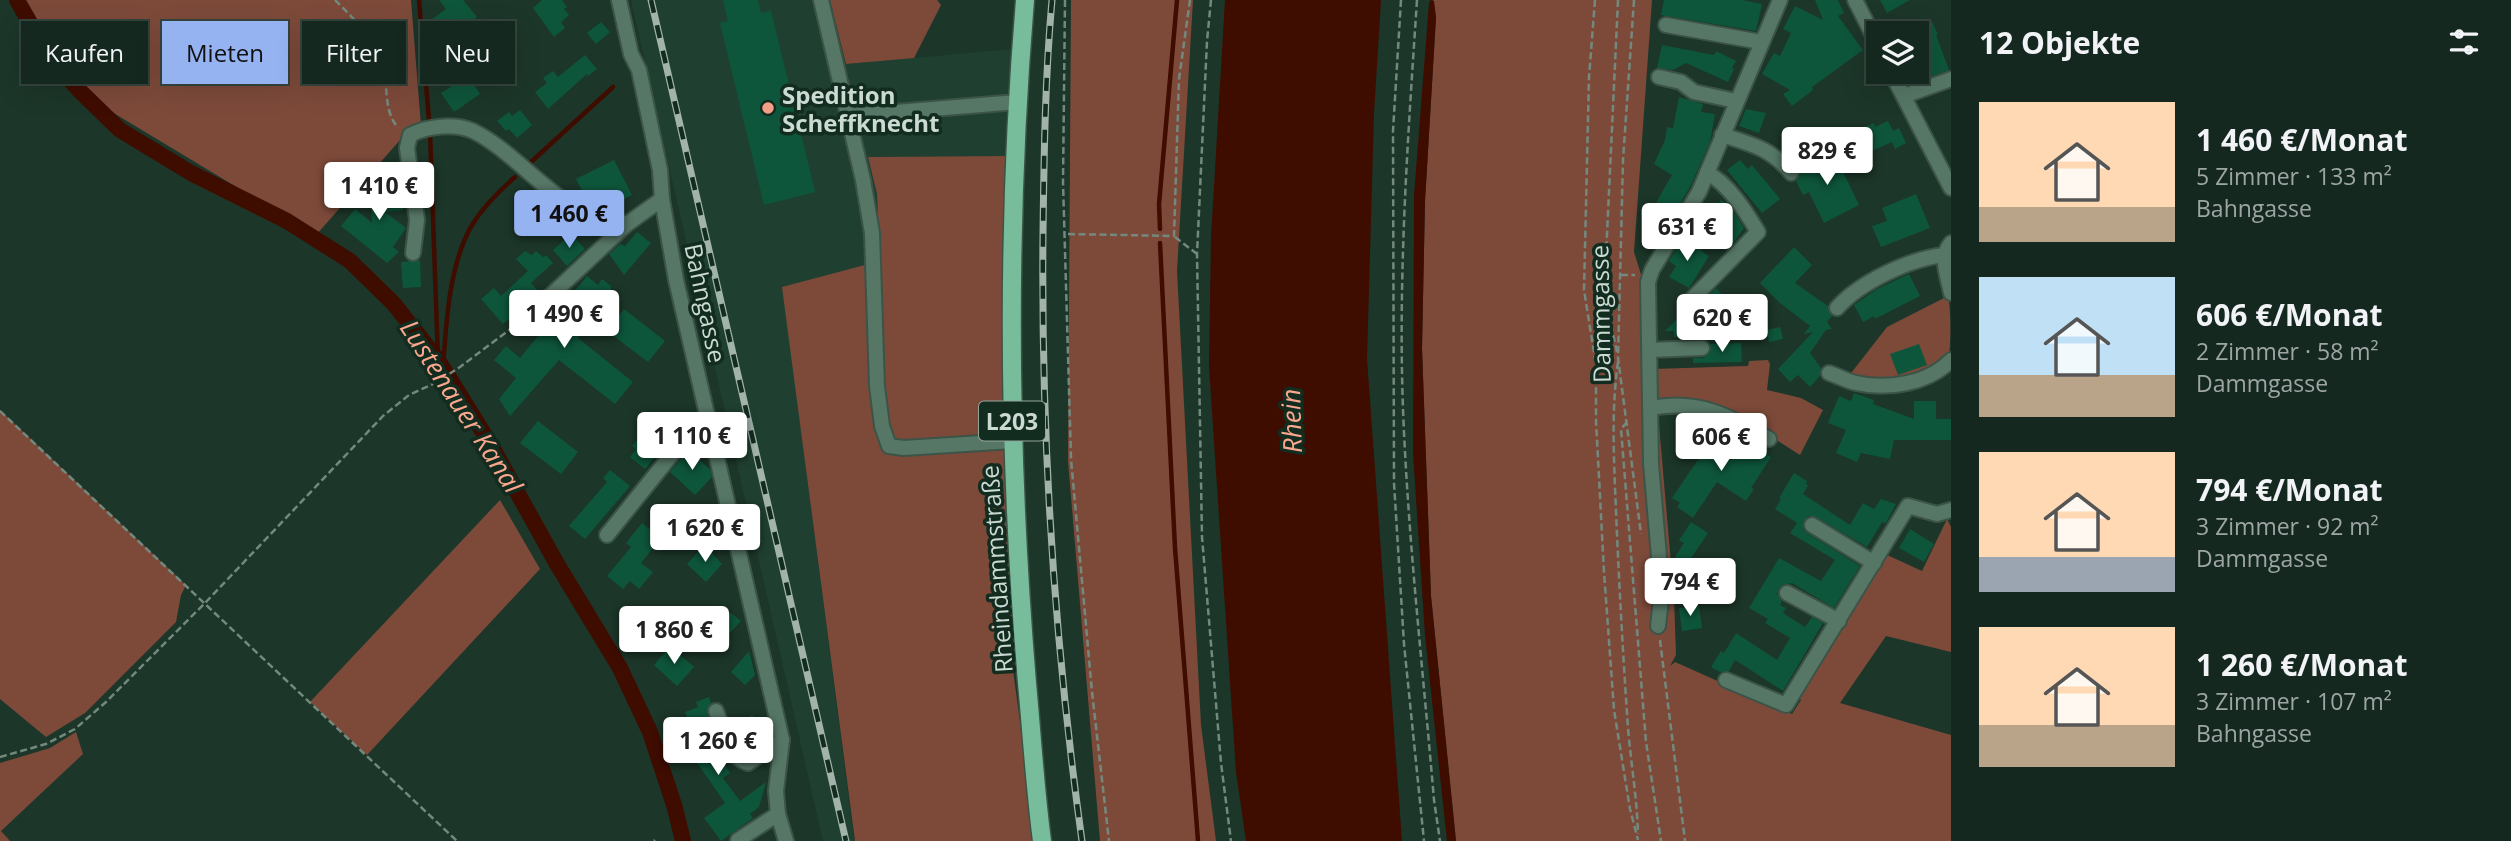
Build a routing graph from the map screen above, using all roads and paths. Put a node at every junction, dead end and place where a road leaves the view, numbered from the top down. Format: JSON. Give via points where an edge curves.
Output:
{"nodes":[{"id":1,"x":335,"y":0,"type":"edge"},
{"id":2,"x":619,"y":0,"type":"edge"},
{"id":3,"x":821,"y":0,"type":"edge"},
{"id":4,"x":1025,"y":0,"type":"edge"},
{"id":5,"x":1065,"y":0,"type":"edge"},
{"id":6,"x":1190,"y":0,"type":"edge"},
{"id":7,"x":1211,"y":0,"type":"edge"},
{"id":8,"x":1401,"y":0,"type":"edge"},
{"id":9,"x":1417,"y":0,"type":"edge"},
{"id":10,"x":1595,"y":0,"type":"edge"},
{"id":11,"x":1618,"y":0,"type":"edge"},
{"id":12,"x":1634,"y":0,"type":"edge"},
{"id":13,"x":1780,"y":0,"type":"edge"},
{"id":14,"x":1855,"y":0,"type":"edge"},
{"id":15,"x":1866,"y":22,"type":"edge"},
{"id":16,"x":1666,"y":25,"type":"dead end"},
{"id":17,"x":1760,"y":42,"type":"junction"},
{"id":18,"x":1659,"y":77,"type":"dead end"},
{"id":19,"x":1951,"y":79,"type":"edge"},
{"id":20,"x":1898,"y":84,"type":"edge"},
{"id":21,"x":1904,"y":96,"type":"junction"},
{"id":22,"x":1736,"y":101,"type":"junction"},
{"id":23,"x":1017,"y":102,"type":"junction"},
{"id":24,"x":848,"y":116,"type":"junction"},
{"id":25,"x":415,"y":132,"type":"junction"},
{"id":26,"x":1722,"y":135,"type":"junction"},
{"id":27,"x":1707,"y":173,"type":"junction"},
{"id":28,"x":1791,"y":173,"type":"dead end"},
{"id":29,"x":1951,"y":188,"type":"edge"},
{"id":30,"x":662,"y":200,"type":"junction"},
{"id":31,"x":626,"y":224,"type":"junction"},
{"id":32,"x":1066,"y":234,"type":"junction"},
{"id":33,"x":1174,"y":236,"type":"junction"},
{"id":34,"x":1948,"y":249,"type":"edge"},
{"id":35,"x":413,"y":253,"type":"dead end"},
{"id":36,"x":1197,"y":254,"type":"junction"},
{"id":37,"x":1951,"y":293,"type":"edge"},
{"id":38,"x":1689,"y":302,"type":"dead end"},
{"id":39,"x":1837,"y":308,"type":"dead end"},
{"id":40,"x":532,"y":313,"type":"joint"},
{"id":41,"x":1702,"y":348,"type":"dead end"},
{"id":42,"x":1650,"y":351,"type":"junction"},
{"id":43,"x":1618,"y":358,"type":"junction"},
{"id":44,"x":1951,"y":360,"type":"edge"},
{"id":45,"x":1829,"y":373,"type":"dead end"},
{"id":46,"x":1651,"y":408,"type":"junction"},
{"id":47,"x":0,"y":411,"type":"edge"},
{"id":48,"x":706,"y":416,"type":"junction"},
{"id":49,"x":1627,"y":422,"type":"junction"},
{"id":50,"x":1769,"y":439,"type":"dead end"},
{"id":51,"x":1012,"y":441,"type":"junction"},
{"id":52,"x":1951,"y":510,"type":"edge"},
{"id":53,"x":1812,"y":525,"type":"dead end"},
{"id":54,"x":607,"y":535,"type":"dead end"},
{"id":55,"x":1642,"y":541,"type":"dead end"},
{"id":56,"x":1874,"y":563,"type":"junction"},
{"id":57,"x":1787,"y":593,"type":"dead end"},
{"id":58,"x":205,"y":603,"type":"junction"},
{"id":59,"x":1839,"y":621,"type":"junction"},
{"id":60,"x":1658,"y":626,"type":"joint"},
{"id":61,"x":1726,"y":680,"type":"dead end"},
{"id":62,"x":716,"y":711,"type":"dead end"},
{"id":63,"x":782,"y":740,"type":"junction"},
{"id":64,"x":0,"y":757,"type":"edge"},
{"id":65,"x":778,"y":814,"type":"junction"},
{"id":66,"x":738,"y":840,"type":"edge"},
{"id":67,"x":457,"y":841,"type":"edge"},
{"id":68,"x":786,"y":841,"type":"edge"},
{"id":69,"x":1042,"y":841,"type":"edge"},
{"id":70,"x":1109,"y":841,"type":"edge"},
{"id":71,"x":1231,"y":841,"type":"edge"},
{"id":72,"x":1424,"y":841,"type":"edge"},
{"id":73,"x":1440,"y":841,"type":"edge"},
{"id":74,"x":1638,"y":841,"type":"edge"},
{"id":75,"x":1661,"y":841,"type":"edge"},
{"id":76,"x":1685,"y":841,"type":"edge"}],
"edges":[{"from":1,"to":25,"type":"path","via":[[371,40],[384,72],[391,119],[399,129]]},
{"from":2,"to":30,"type":"street","name":"Bahngasse","via":[[639,70]]},
{"from":3,"to":24,"type":"street"},
{"from":4,"to":23,"type":"main road","name":"Rheindammstraße","number":"L203"},
{"from":5,"to":32,"type":"path"},
{"from":6,"to":33,"type":"path","via":[[1179,79]]},
{"from":7,"to":36,"type":"path"},
{"from":8,"to":72,"type":"path","via":[[1393,131],[1394,484]]},
{"from":9,"to":73,"type":"path","via":[[1402,277],[1403,407]]},
{"from":10,"to":74,"type":"path","via":[[1584,290],[1596,365],[1614,710]]},
{"from":11,"to":43,"type":"path","via":[[1605,277]]},
{"from":12,"to":43,"type":"path","name":"Dammgasse","via":[[1623,160]]},
{"from":13,"to":17,"type":"street","name":"Dammgasse"},
{"from":14,"to":15,"type":"street"},
{"from":16,"to":17,"type":"street"},
{"from":17,"to":22,"type":"street","name":"Dammgasse"},
{"from":18,"to":22,"type":"street","via":[[1681,82],[1695,92]]},
{"from":19,"to":21,"type":"street"},
{"from":20,"to":21,"type":"street"},
{"from":21,"to":29,"type":"street"},
{"from":22,"to":26,"type":"street","name":"Dammgasse"},
{"from":23,"to":24,"type":"street"},
{"from":23,"to":51,"type":"main road","name":"Rheindammstraße","number":"L203"},
{"from":24,"to":51,"type":"street","via":[[872,233],[877,386],[889,446]]},
{"from":25,"to":31,"type":"street","via":[[458,127],[474,132],[578,211],[604,222]]},
{"from":25,"to":35,"type":"street","via":[[407,148],[416,220]]},
{"from":26,"to":27,"type":"street","name":"Dammgasse"},
{"from":26,"to":28,"type":"street","via":[[1757,145],[1781,160]]},
{"from":27,"to":38,"type":"street","via":[[1735,199],[1758,232]]},
{"from":27,"to":42,"type":"street","name":"Dammgasse","via":[[1650,275]]},
{"from":30,"to":31,"type":"street"},
{"from":30,"to":48,"type":"street","name":"Bahngasse"},
{"from":31,"to":40,"type":"street"},
{"from":32,"to":33,"type":"path"},
{"from":32,"to":70,"type":"path","via":[[1071,459]]},
{"from":33,"to":36,"type":"path"},
{"from":34,"to":37,"type":"street"},
{"from":34,"to":39,"type":"street","via":[[1869,282]]},
{"from":36,"to":71,"type":"path","via":[[1202,537]]},
{"from":40,"to":58,"type":"path","via":[[383,416]]},
{"from":41,"to":42,"type":"street"},
{"from":42,"to":46,"type":"street","name":"Dammgasse"},
{"from":43,"to":49,"type":"path","name":"Dammgasse"},
{"from":43,"to":74,"type":"path","via":[[1615,492]]},
{"from":44,"to":45,"type":"street","via":[[1928,377],[1879,385],[1855,383]]},
{"from":46,"to":50,"type":"street","via":[[1687,405],[1707,409],[1728,415]]},
{"from":46,"to":60,"type":"street","name":"Dammgasse","via":[[1662,591]]},
{"from":47,"to":58,"type":"path"},
{"from":48,"to":54,"type":"street"},
{"from":48,"to":63,"type":"street","name":"Bahngasse"},
{"from":49,"to":55,"type":"path","name":"Dammgasse"},
{"from":49,"to":75,"type":"path","via":[[1621,429],[1646,742]]},
{"from":51,"to":69,"type":"main road","name":"Rheindammstraße","number":"L203","via":[[1017,568]]},
{"from":52,"to":56,"type":"street","via":[[1937,514],[1908,506]]},
{"from":53,"to":56,"type":"street"},
{"from":56,"to":59,"type":"street"},
{"from":57,"to":59,"type":"street"},
{"from":58,"to":64,"type":"path","via":[[75,729],[46,744]]},
{"from":58,"to":67,"type":"path"},
{"from":59,"to":61,"type":"street","via":[[1786,705]]},
{"from":60,"to":76,"type":"path"},
{"from":62,"to":63,"type":"street","via":[[738,760],[748,763]]},
{"from":63,"to":65,"type":"street","name":"Bahngasse"},
{"from":65,"to":66,"type":"street"},
{"from":65,"to":68,"type":"street","name":"Bahngasse"}]}
